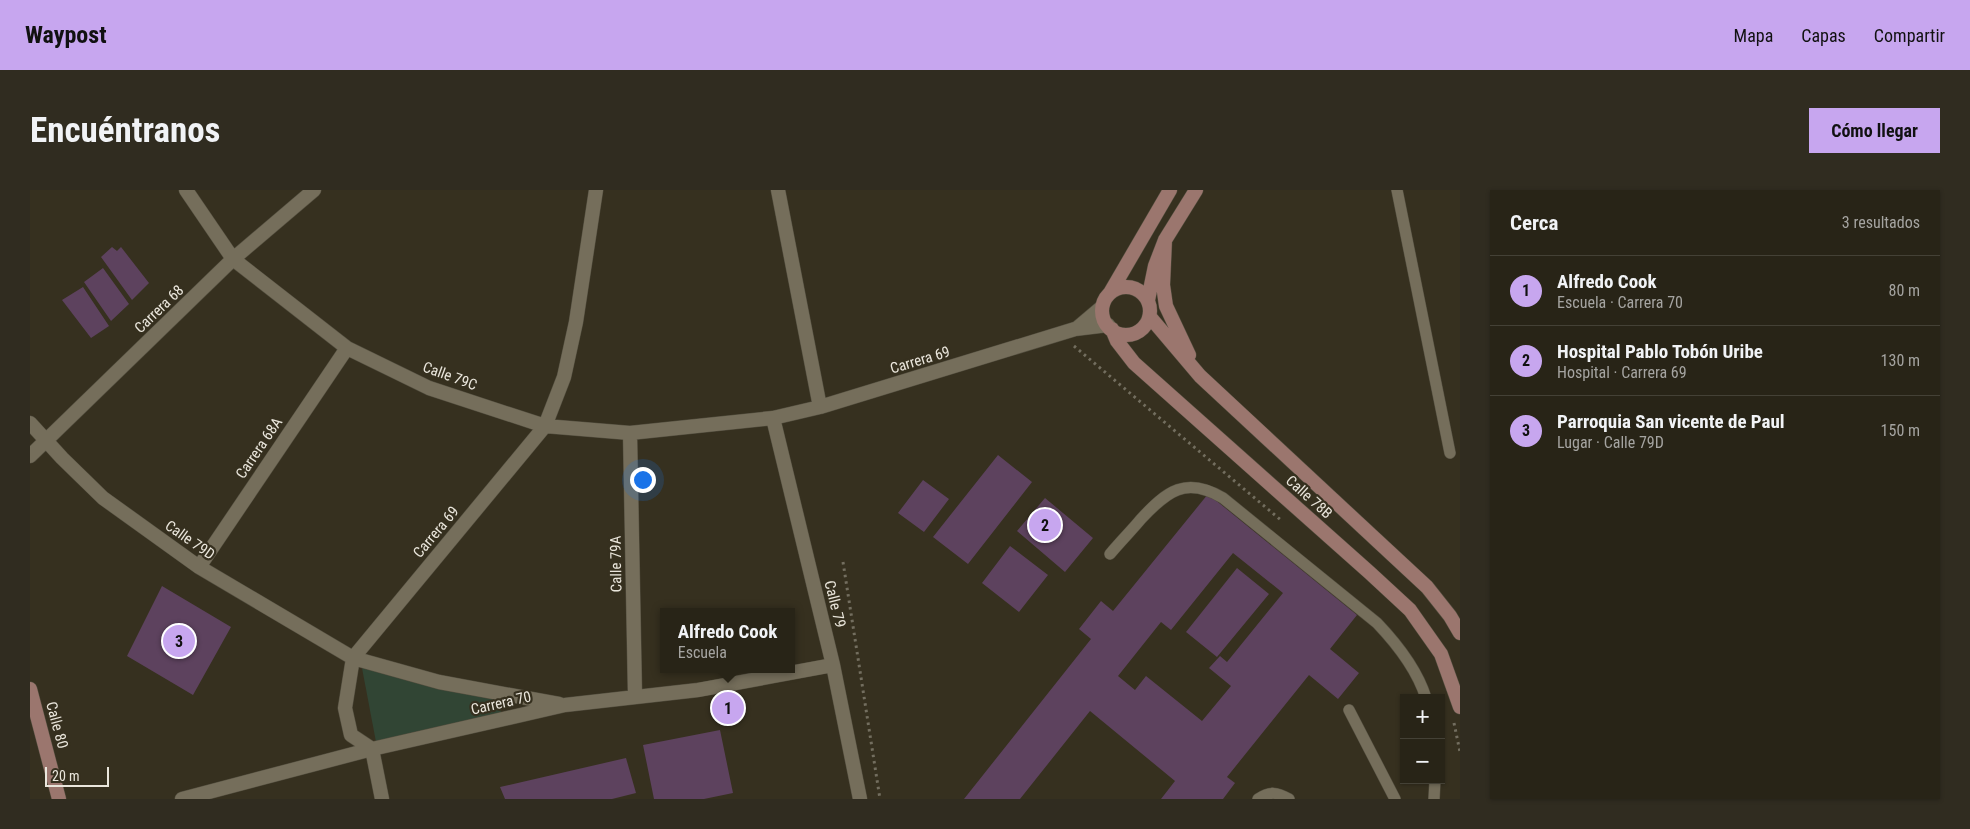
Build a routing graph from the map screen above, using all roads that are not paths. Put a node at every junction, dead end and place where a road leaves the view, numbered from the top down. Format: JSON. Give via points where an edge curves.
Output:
{"nodes":[{"id":1,"x":186,"y":190,"type":"edge"},
{"id":2,"x":314,"y":190,"type":"edge"},
{"id":3,"x":596,"y":190,"type":"edge"},
{"id":4,"x":778,"y":190,"type":"edge"},
{"id":5,"x":1170,"y":190,"type":"edge"},
{"id":6,"x":1196,"y":190,"type":"edge"},
{"id":7,"x":1397,"y":190,"type":"edge"},
{"id":8,"x":1165,"y":240,"type":"junction"},
{"id":9,"x":233,"y":259,"type":"junction"},
{"id":10,"x":1110,"y":293,"type":"junction"},
{"id":11,"x":1148,"y":300,"type":"junction"},
{"id":12,"x":1102,"y":308,"type":"junction"},
{"id":13,"x":1150,"y":317,"type":"junction"},
{"id":14,"x":1110,"y":327,"type":"junction"},
{"id":15,"x":1075,"y":329,"type":"junction"},
{"id":16,"x":347,"y":348,"type":"junction"},
{"id":17,"x":1200,"y":376,"type":"junction"},
{"id":18,"x":820,"y":408,"type":"junction"},
{"id":19,"x":773,"y":418,"type":"junction"},
{"id":20,"x":30,"y":422,"type":"edge"},
{"id":21,"x":545,"y":426,"type":"junction"},
{"id":22,"x":630,"y":433,"type":"junction"},
{"id":23,"x":46,"y":442,"type":"junction"},
{"id":24,"x":1450,"y":453,"type":"dead end"},
{"id":25,"x":30,"y":456,"type":"edge"},
{"id":26,"x":1110,"y":554,"type":"dead end"},
{"id":27,"x":199,"y":567,"type":"junction"},
{"id":28,"x":1460,"y":633,"type":"edge"},
{"id":29,"x":353,"y":658,"type":"junction"},
{"id":30,"x":833,"y":665,"type":"junction"},
{"id":31,"x":795,"y":672,"type":"edge"},
{"id":32,"x":790,"y":673,"type":"edge"},
{"id":33,"x":30,"y":689,"type":"edge"},
{"id":34,"x":1424,"y":694,"type":"edge"},
{"id":35,"x":635,"y":696,"type":"junction"},
{"id":36,"x":565,"y":705,"type":"junction"},
{"id":37,"x":1460,"y":707,"type":"edge"},
{"id":38,"x":1350,"y":710,"type":"dead end"},
{"id":39,"x":372,"y":749,"type":"junction"},
{"id":40,"x":1435,"y":784,"type":"edge"},
{"id":41,"x":59,"y":799,"type":"edge"},
{"id":42,"x":182,"y":799,"type":"edge"},
{"id":43,"x":382,"y":799,"type":"edge"},
{"id":44,"x":860,"y":799,"type":"edge"},
{"id":45,"x":1258,"y":799,"type":"edge"},
{"id":46,"x":1290,"y":799,"type":"edge"},
{"id":47,"x":1395,"y":799,"type":"edge"},
{"id":48,"x":1434,"y":799,"type":"edge"}],
"edges":[{"from":1,"to":9,"type":"street","name":"Calle 79C"},
{"from":2,"to":9,"type":"street","name":"Carrera 68"},
{"from":3,"to":21,"type":"street","via":[[576,322],[564,377]]},
{"from":4,"to":18,"type":"street"},
{"from":5,"to":10,"type":"main road"},
{"from":6,"to":8,"type":"main road"},
{"from":7,"to":24,"type":"lane"},
{"from":8,"to":11,"type":"main road","via":[[1155,266]]},
{"from":8,"to":17,"type":"main road","via":[[1163,285],[1166,306]]},
{"from":9,"to":16,"type":"street","name":"Calle 79C"},
{"from":9,"to":23,"type":"street","name":"Carrera 68"},
{"from":10,"to":11,"type":"main road","via":[[1130,287]]},
{"from":10,"to":12,"type":"main road"},
{"from":11,"to":13,"type":"main road"},
{"from":12,"to":14,"type":"main road"},
{"from":12,"to":15,"type":"street","name":"Carrera 69"},
{"from":13,"to":14,"type":"main road","via":[[1137,332],[1124,334]]},
{"from":13,"to":17,"type":"main road","name":"Calle 78B"},
{"from":14,"to":15,"type":"street","name":"Carrera 69"},
{"from":14,"to":37,"type":"main road","name":"Calle 78B","via":[[1134,363],[1410,610],[1441,654]]},
{"from":15,"to":18,"type":"street","name":"Carrera 69"},
{"from":16,"to":21,"type":"street","name":"Calle 79C","via":[[429,388]]},
{"from":16,"to":27,"type":"street","name":"Carrera 68A"},
{"from":17,"to":28,"type":"main road","name":"Calle 78B","via":[[1426,587]]},
{"from":18,"to":19,"type":"street","name":"Carrera 69"},
{"from":19,"to":22,"type":"street","name":"Calle 79C"},
{"from":19,"to":30,"type":"street","name":"Calle 79"},
{"from":20,"to":23,"type":"street","name":"Calle 79D"},
{"from":21,"to":22,"type":"street","name":"Calle 79C"},
{"from":21,"to":29,"type":"street","name":"Carrera 69"},
{"from":22,"to":35,"type":"street","name":"Calle 79A"},
{"from":23,"to":25,"type":"street","name":"Carrera 68"},
{"from":23,"to":27,"type":"street","name":"Calle 79D","via":[[103,498]]},
{"from":26,"to":34,"type":"lane","via":[[1167,494],[1196,486],[1210,490],[1377,623],[1396,643],[1414,670]]},
{"from":27,"to":29,"type":"street","name":"Calle 79D"},
{"from":29,"to":36,"type":"street","name":"Calle 79D","via":[[439,682]]},
{"from":29,"to":39,"type":"street","via":[[345,708],[351,735]]},
{"from":30,"to":31,"type":"street","name":"Carrera 70"},
{"from":30,"to":44,"type":"street","name":"Calle 79"},
{"from":32,"to":35,"type":"street","name":"Carrera 70","via":[[698,690]]},
{"from":33,"to":41,"type":"main road","name":"Calle 80"},
{"from":35,"to":36,"type":"street","name":"Carrera 70"},
{"from":36,"to":39,"type":"street","name":"Carrera 70"},
{"from":38,"to":47,"type":"lane"},
{"from":39,"to":42,"type":"street","name":"Carrera 70"},
{"from":39,"to":43,"type":"street"},
{"from":40,"to":48,"type":"lane"},
{"from":45,"to":46,"type":"lane","via":[[1266,793],[1277,793]]}]}
